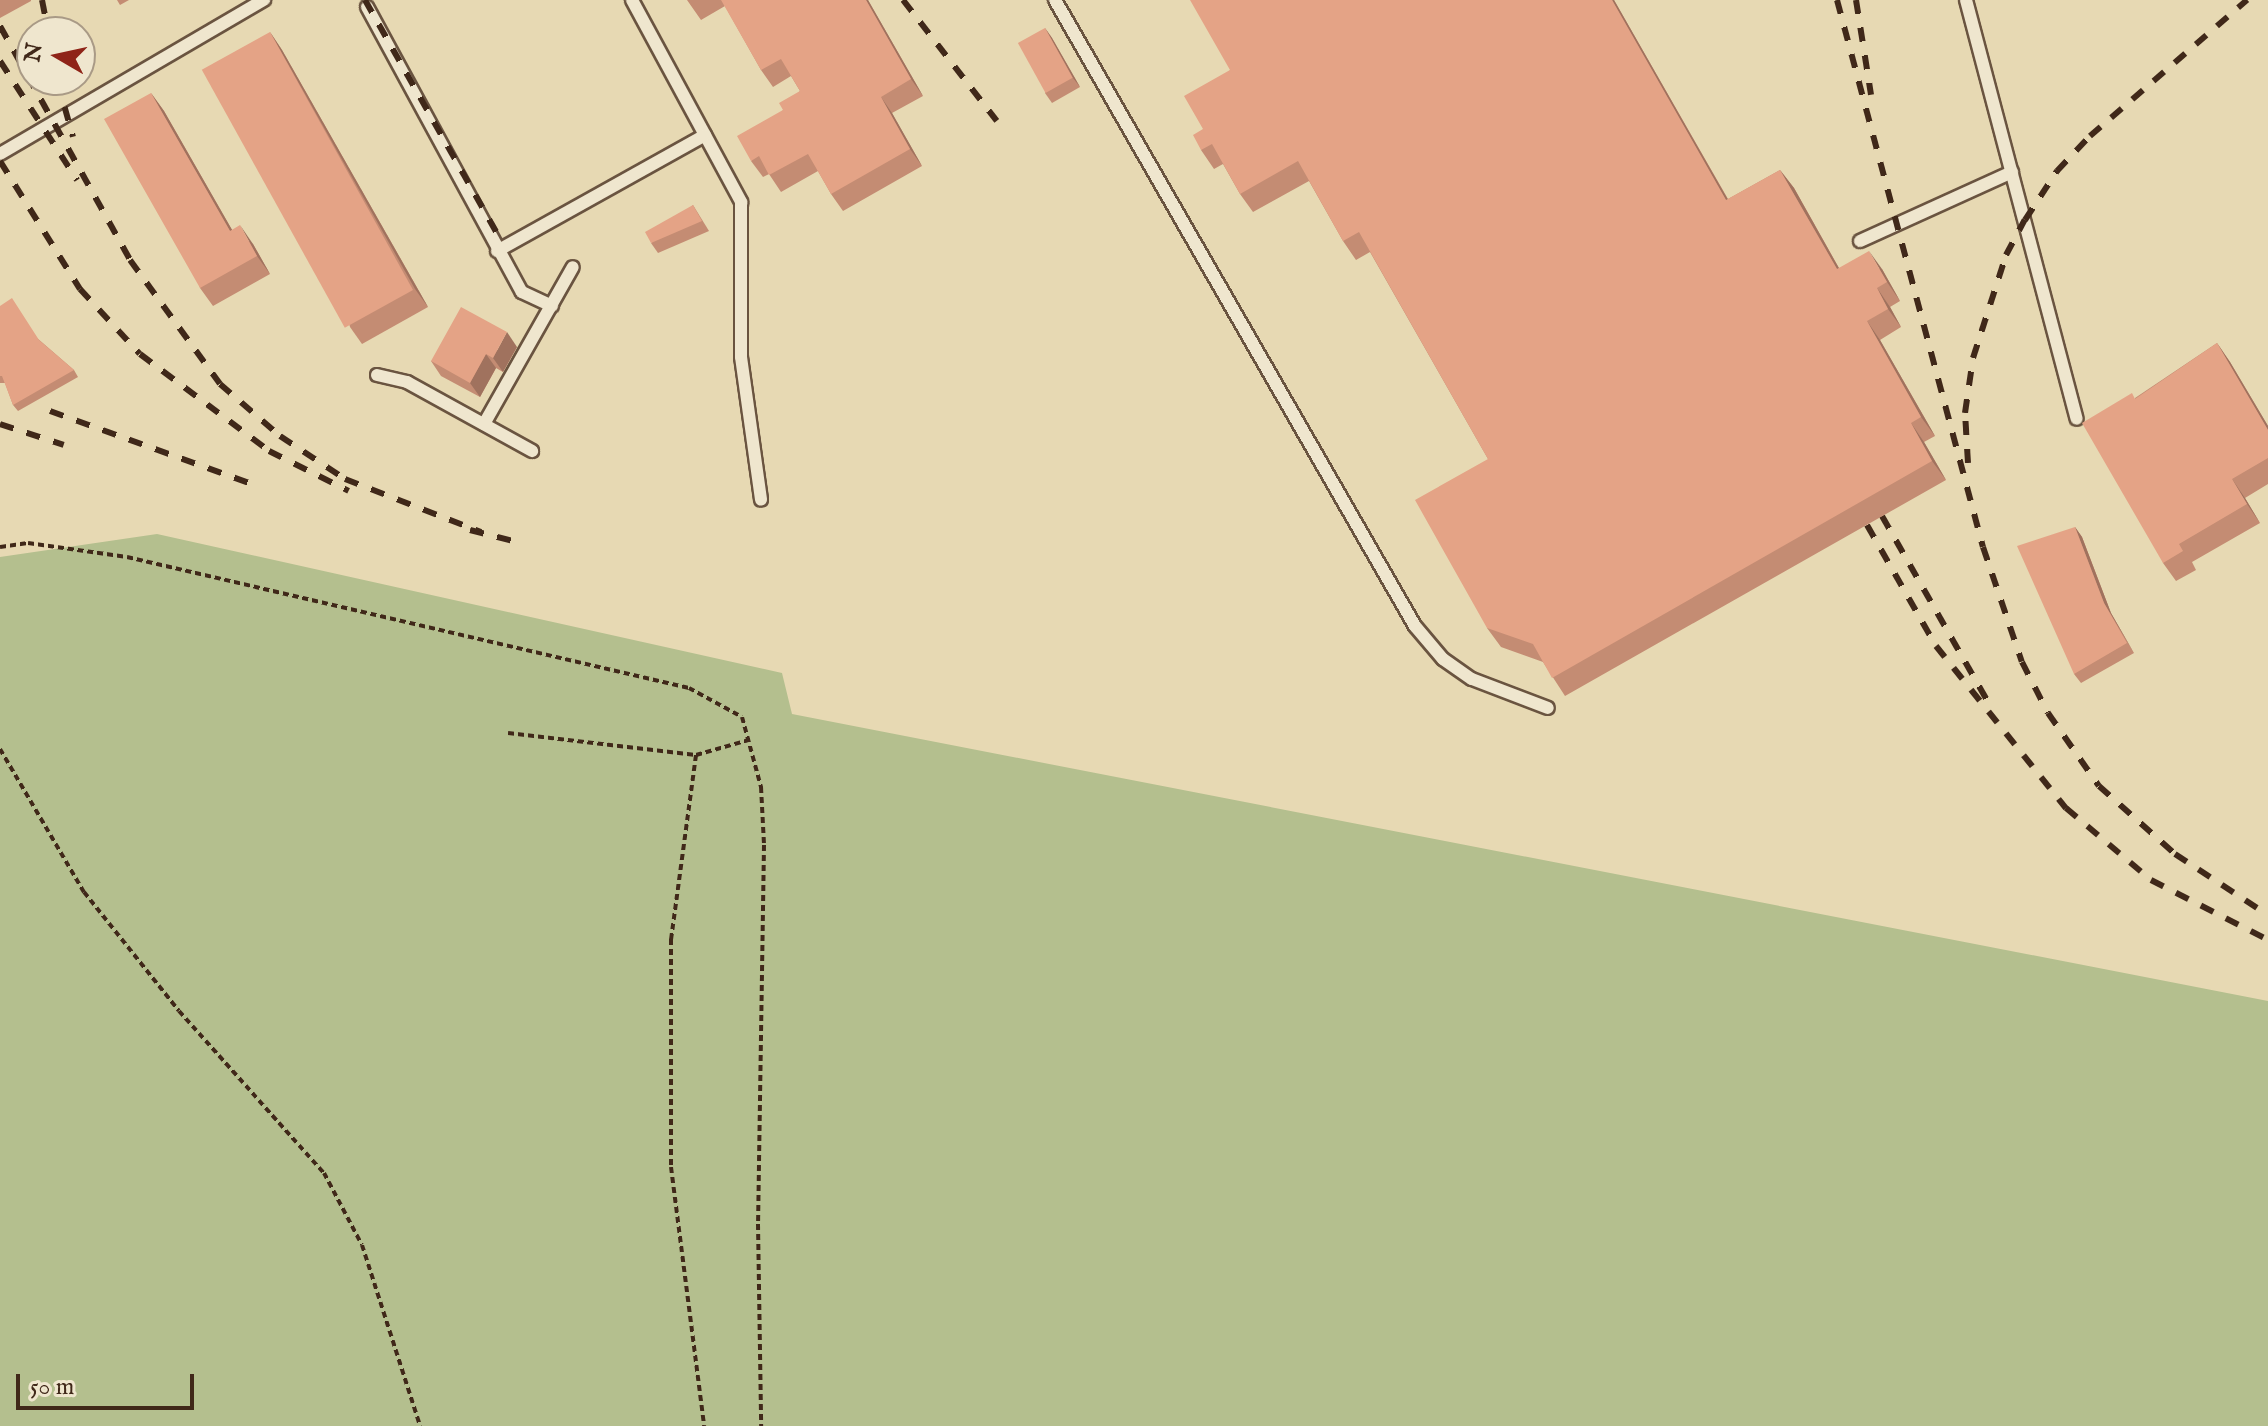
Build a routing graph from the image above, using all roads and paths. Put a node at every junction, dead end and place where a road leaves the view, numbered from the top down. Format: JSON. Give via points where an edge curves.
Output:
{"nodes":[{"id":1,"x":264,"y":0,"type":"edge"},
{"id":2,"x":632,"y":0,"type":"edge"},
{"id":3,"x":1055,"y":0,"type":"edge"},
{"id":4,"x":1966,"y":0,"type":"edge"},
{"id":5,"x":367,"y":7,"type":"dead end"},
{"id":6,"x":705,"y":135,"type":"junction"},
{"id":7,"x":0,"y":154,"type":"edge"},
{"id":8,"x":2012,"y":172,"type":"junction"},
{"id":9,"x":1860,"y":241,"type":"dead end"},
{"id":10,"x":497,"y":251,"type":"junction"},
{"id":11,"x":573,"y":267,"type":"dead end"},
{"id":12,"x":552,"y":306,"type":"junction"},
{"id":13,"x":377,"y":375,"type":"dead end"},
{"id":14,"x":2077,"y":419,"type":"dead end"},
{"id":15,"x":484,"y":424,"type":"junction"},
{"id":16,"x":532,"y":451,"type":"dead end"},
{"id":17,"x":761,"y":500,"type":"dead end"},
{"id":18,"x":0,"y":547,"type":"edge"},
{"id":19,"x":1548,"y":708,"type":"dead end"},
{"id":20,"x":508,"y":733,"type":"dead end"},
{"id":21,"x":752,"y":739,"type":"junction"},
{"id":22,"x":0,"y":749,"type":"edge"},
{"id":23,"x":696,"y":755,"type":"junction"},
{"id":24,"x":420,"y":1426,"type":"edge"},
{"id":25,"x":704,"y":1426,"type":"edge"},
{"id":26,"x":761,"y":1426,"type":"edge"}],
"edges":[{"from":1,"to":7,"type":"lane"},
{"from":2,"to":6,"type":"lane"},
{"from":3,"to":19,"type":"lane","via":[[1415,626],[1443,659],[1472,679]]},
{"from":4,"to":8,"type":"lane"},
{"from":5,"to":10,"type":"lane"},
{"from":6,"to":10,"type":"lane"},
{"from":6,"to":17,"type":"lane","via":[[741,202],[741,357]]},
{"from":8,"to":9,"type":"lane"},
{"from":8,"to":14,"type":"lane"},
{"from":10,"to":12,"type":"lane","via":[[522,292]]},
{"from":11,"to":12,"type":"lane"},
{"from":12,"to":15,"type":"lane"},
{"from":13,"to":15,"type":"lane","via":[[407,382]]},
{"from":15,"to":16,"type":"lane"},
{"from":18,"to":21,"type":"path","via":[[28,543],[127,557],[689,688],[742,717]]},
{"from":20,"to":23,"type":"path"},
{"from":21,"to":23,"type":"path"},
{"from":21,"to":26,"type":"path","via":[[764,845],[758,1224]]},
{"from":22,"to":24,"type":"path","via":[[84,892],[179,1011],[324,1173],[362,1245]]},
{"from":23,"to":25,"type":"path","via":[[671,939],[671,1167]]}]}
